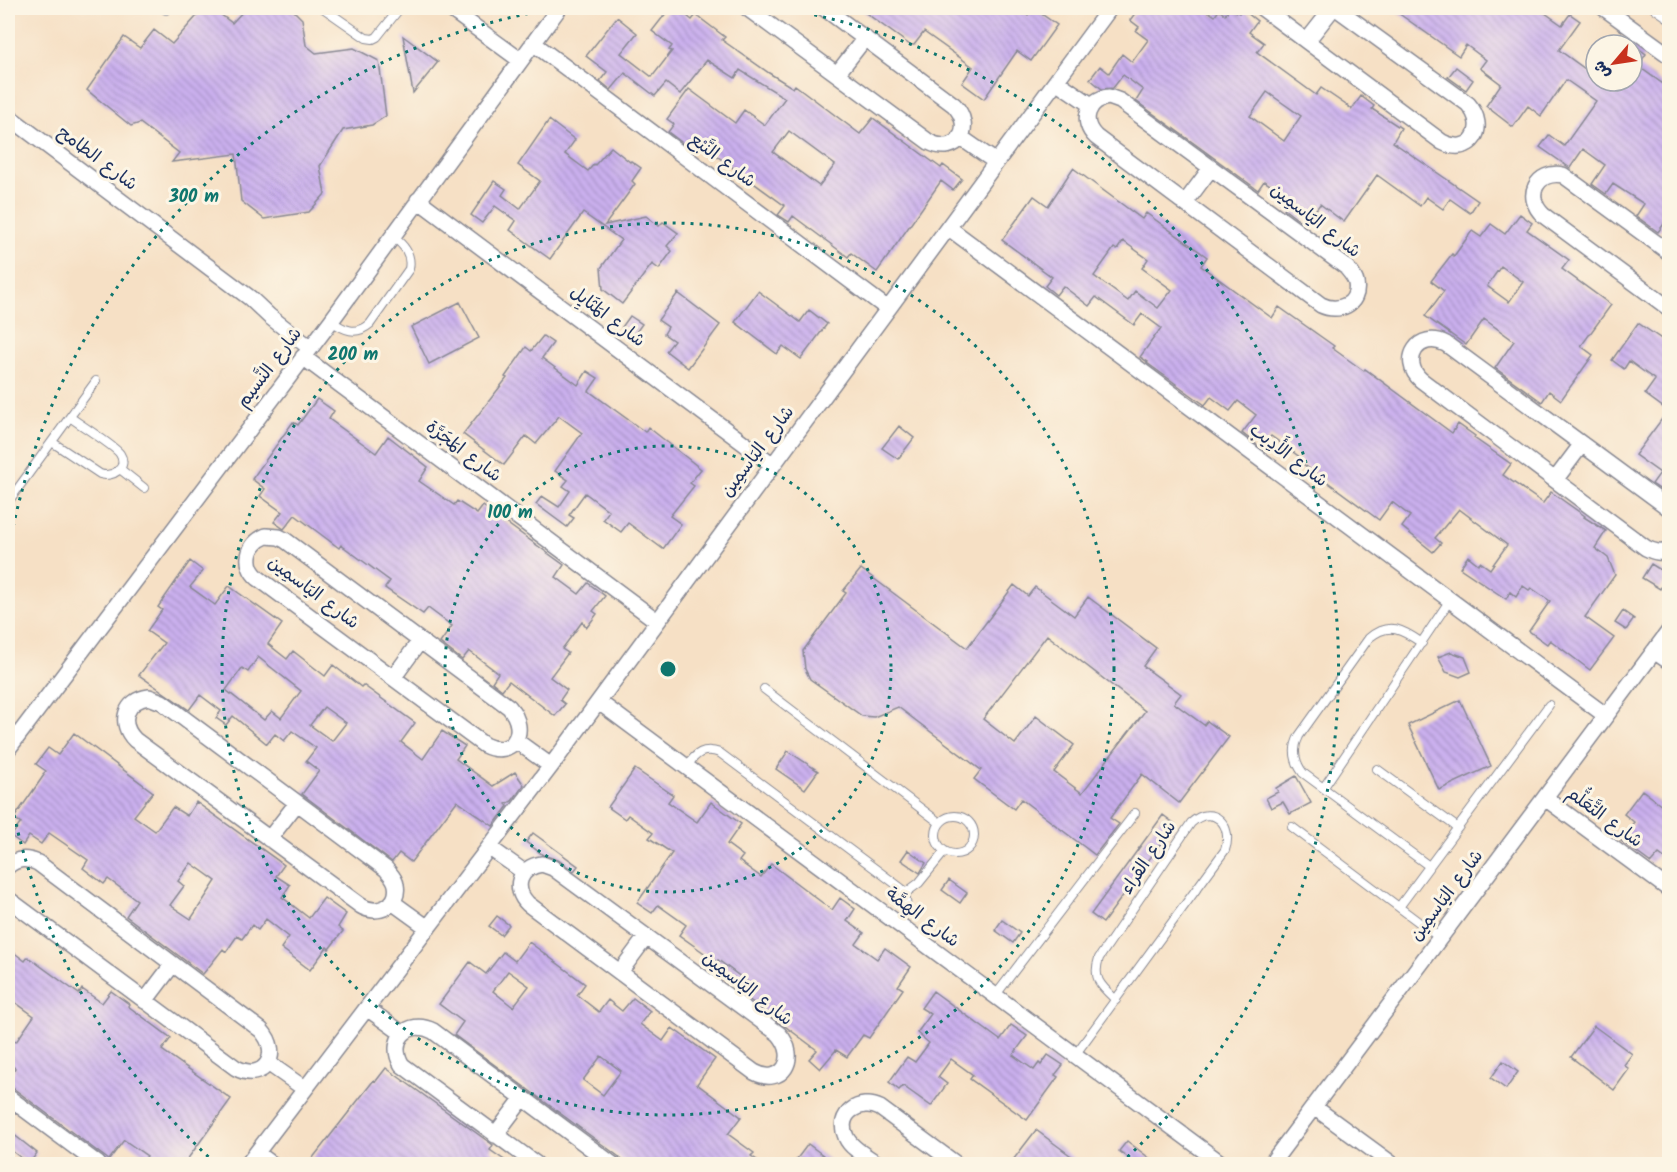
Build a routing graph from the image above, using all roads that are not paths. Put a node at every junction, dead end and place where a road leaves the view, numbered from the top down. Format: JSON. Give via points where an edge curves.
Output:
{"nodes":[{"id":1,"x":323,"y":8,"type":"edge"},
{"id":2,"x":400,"y":8,"type":"edge"},
{"id":3,"x":449,"y":8,"type":"edge"},
{"id":4,"x":559,"y":8,"type":"edge"},
{"id":5,"x":747,"y":8,"type":"edge"},
{"id":6,"x":824,"y":8,"type":"edge"},
{"id":7,"x":1110,"y":8,"type":"edge"},
{"id":8,"x":1262,"y":8,"type":"edge"},
{"id":9,"x":1334,"y":8,"type":"edge"},
{"id":10,"x":1604,"y":8,"type":"edge"},
{"id":11,"x":1654,"y":8,"type":"edge"},
{"id":12,"x":1670,"y":19,"type":"edge"},
{"id":13,"x":865,"y":38,"type":"junction"},
{"id":14,"x":1307,"y":41,"type":"junction"},
{"id":15,"x":532,"y":43,"type":"junction"},
{"id":16,"x":1670,"y":56,"type":"edge"},
{"id":17,"x":520,"y":60,"type":"junction"},
{"id":18,"x":837,"y":74,"type":"junction"},
{"id":19,"x":1056,"y":81,"type":"junction"},
{"id":20,"x":1091,"y":105,"type":"junction"},
{"id":21,"x":8,"y":116,"type":"edge"},
{"id":22,"x":960,"y":137,"type":"junction"},
{"id":23,"x":996,"y":162,"type":"junction"},
{"id":24,"x":1211,"y":168,"type":"junction"},
{"id":25,"x":418,"y":200,"type":"junction"},
{"id":26,"x":1185,"y":203,"type":"junction"},
{"id":27,"x":949,"y":228,"type":"junction"},
{"id":28,"x":391,"y":236,"type":"junction"},
{"id":29,"x":1670,"y":253,"type":"edge"},
{"id":30,"x":888,"y":309,"type":"junction"},
{"id":31,"x":1670,"y":309,"type":"edge"},
{"id":32,"x":331,"y":321,"type":"junction"},
{"id":33,"x":309,"y":348,"type":"junction"},
{"id":34,"x":96,"y":381,"type":"dead end"},
{"id":35,"x":70,"y":417,"type":"junction"},
{"id":36,"x":52,"y":442,"type":"junction"},
{"id":37,"x":1582,"y":444,"type":"junction"},
{"id":38,"x":773,"y":465,"type":"junction"},
{"id":39,"x":120,"y":469,"type":"junction"},
{"id":40,"x":1556,"y":480,"type":"junction"},
{"id":41,"x":144,"y":488,"type":"dead end"},
{"id":42,"x":8,"y":502,"type":"edge"},
{"id":43,"x":1670,"y":509,"type":"edge"},
{"id":44,"x":1670,"y":549,"type":"edge"},
{"id":45,"x":1450,"y":600,"type":"junction"},
{"id":46,"x":657,"y":621,"type":"junction"},
{"id":47,"x":1670,"y":630,"type":"edge"},
{"id":48,"x":420,"y":641,"type":"junction"},
{"id":49,"x":1422,"y":643,"type":"junction"},
{"id":50,"x":1654,"y":651,"type":"junction"},
{"id":51,"x":1670,"y":662,"type":"edge"},
{"id":52,"x":393,"y":678,"type":"junction"},
{"id":53,"x":764,"y":689,"type":"dead end"},
{"id":54,"x":599,"y":702,"type":"junction"},
{"id":55,"x":1549,"y":705,"type":"dead end"},
{"id":56,"x":1605,"y":715,"type":"junction"},
{"id":57,"x":515,"y":740,"type":"junction"},
{"id":58,"x":8,"y":749,"type":"edge"},
{"id":59,"x":552,"y":766,"type":"junction"},
{"id":60,"x":687,"y":767,"type":"junction"},
{"id":61,"x":1377,"y":769,"type":"dead end"},
{"id":62,"x":1324,"y":787,"type":"junction"},
{"id":63,"x":1545,"y":798,"type":"junction"},
{"id":64,"x":297,"y":803,"type":"junction"},
{"id":65,"x":1135,"y":813,"type":"dead end"},
{"id":66,"x":940,"y":823,"type":"junction"},
{"id":67,"x":1292,"y":827,"type":"dead end"},
{"id":68,"x":1458,"y":828,"type":"junction"},
{"id":69,"x":269,"y":839,"type":"junction"},
{"id":70,"x":490,"y":848,"type":"junction"},
{"id":71,"x":945,"y":851,"type":"junction"},
{"id":72,"x":8,"y":866,"type":"edge"},
{"id":73,"x":1430,"y":866,"type":"junction"},
{"id":74,"x":524,"y":872,"type":"junction"},
{"id":75,"x":1670,"y":890,"type":"edge"},
{"id":76,"x":904,"y":894,"type":"junction"},
{"id":77,"x":8,"y":899,"type":"edge"},
{"id":78,"x":392,"y":902,"type":"junction"},
{"id":79,"x":1399,"y":907,"type":"junction"},
{"id":80,"x":898,"y":924,"type":"junction"},
{"id":81,"x":428,"y":928,"type":"junction"},
{"id":82,"x":646,"y":937,"type":"junction"},
{"id":83,"x":1440,"y":938,"type":"junction"},
{"id":84,"x":173,"y":964,"type":"junction"},
{"id":85,"x":620,"y":972,"type":"junction"},
{"id":86,"x":995,"y":996,"type":"junction"},
{"id":87,"x":1116,"y":1000,"type":"junction"},
{"id":88,"x":145,"y":1001,"type":"junction"},
{"id":89,"x":368,"y":1009,"type":"junction"},
{"id":90,"x":403,"y":1034,"type":"junction"},
{"id":91,"x":1075,"y":1055,"type":"junction"},
{"id":92,"x":268,"y":1063,"type":"junction"},
{"id":93,"x":304,"y":1089,"type":"junction"},
{"id":94,"x":8,"y":1097,"type":"edge"},
{"id":95,"x":523,"y":1098,"type":"junction"},
{"id":96,"x":1314,"y":1107,"type":"junction"},
{"id":97,"x":495,"y":1135,"type":"junction"},
{"id":98,"x":253,"y":1159,"type":"edge"},
{"id":99,"x":98,"y":1164,"type":"edge"},
{"id":100,"x":272,"y":1164,"type":"edge"},
{"id":101,"x":536,"y":1164,"type":"edge"},
{"id":102,"x":612,"y":1164,"type":"edge"},
{"id":103,"x":878,"y":1164,"type":"edge"},
{"id":104,"x":956,"y":1164,"type":"edge"},
{"id":105,"x":1222,"y":1164,"type":"edge"},
{"id":106,"x":1271,"y":1164,"type":"edge"},
{"id":107,"x":1392,"y":1164,"type":"edge"}],
"edges":[{"from":1,"to":2,"type":"lane","via":[[370,40],[377,37]]},
{"from":3,"to":17,"type":"street"},
{"from":4,"to":15,"type":"street","name":"شارع النَّسيم"},
{"from":5,"to":18,"type":"street"},
{"from":6,"to":13,"type":"street"},
{"from":7,"to":19,"type":"street","name":"شارع اليَاسمِين"},
{"from":8,"to":14,"type":"street"},
{"from":9,"to":14,"type":"street"},
{"from":9,"to":14,"type":"street","via":[[1468,105],[1477,120],[1474,137],[1463,146],[1442,142]]},
{"from":10,"to":16,"type":"street"},
{"from":11,"to":12,"type":"lane"},
{"from":13,"to":18,"type":"street"},
{"from":13,"to":22,"type":"street","via":[[954,105],[964,120]]},
{"from":15,"to":17,"type":"street","name":"شارع النَّسيم"},
{"from":15,"to":30,"type":"street","name":"شارع النَّبْع"},
{"from":17,"to":25,"type":"street","name":"شارع النَّسيم"},
{"from":18,"to":22,"type":"street","via":[[929,142],[949,146]]},
{"from":19,"to":20,"type":"street"},
{"from":19,"to":23,"type":"street","name":"شارع اليَاسمِين"},
{"from":20,"to":24,"type":"street","name":"شارع اليَاسمِين","via":[[1102,98],[1115,98]]},
{"from":20,"to":26,"type":"street","name":"شارع اليَاسمِين","via":[[1086,115],[1091,132]]},
{"from":21,"to":33,"type":"street","name":"شارع الطامح","via":[[250,298],[273,309]]},
{"from":22,"to":23,"type":"street"},
{"from":23,"to":27,"type":"street","name":"شارع اليَاسمِين"},
{"from":24,"to":26,"type":"street"},
{"from":24,"to":26,"type":"street","name":"شارع اليَاسمِين","via":[[1346,267],[1356,283],[1352,300],[1341,308],[1321,305]]},
{"from":25,"to":28,"type":"street","name":"شارع النَّسيم"},
{"from":25,"to":38,"type":"street","name":"شارع المَثَايِل"},
{"from":27,"to":30,"type":"street","name":"شارع اليَاسمِين"},
{"from":27,"to":45,"type":"street","name":"شارع الأَدِيب"},
{"from":28,"to":32,"type":"street","name":"شارع النَّسيم"},
{"from":28,"to":32,"type":"lane","via":[[406,248],[409,269],[362,330],[351,332]]},
{"from":29,"to":31,"type":"street","via":[[1568,178],[1550,175],[1536,186],[1533,199],[1543,215]]},
{"from":30,"to":38,"type":"street","name":"شارع اليَاسمِين"},
{"from":32,"to":33,"type":"street","name":"شارع النَّسيم"},
{"from":33,"to":46,"type":"street","name":"شارع المَجَرَّة"},
{"from":33,"to":58,"type":"street","name":"شارع النَّسيم"},
{"from":34,"to":35,"type":"lane"},
{"from":35,"to":36,"type":"lane"},
{"from":35,"to":39,"type":"lane","via":[[118,450],[122,459]]},
{"from":36,"to":39,"type":"lane","via":[[100,474],[109,476]]},
{"from":36,"to":42,"type":"lane"},
{"from":37,"to":40,"type":"street"},
{"from":37,"to":40,"type":"street","via":[[1446,344],[1434,339],[1417,346],[1411,364],[1416,376]]},
{"from":37,"to":43,"type":"street"},
{"from":38,"to":46,"type":"street","name":"شارع اليَاسمِين"},
{"from":39,"to":41,"type":"lane"},
{"from":40,"to":44,"type":"street","via":[[1646,548],[1659,552]]},
{"from":45,"to":49,"type":"lane"},
{"from":45,"to":56,"type":"street","name":"شارع الأَدِيب"},
{"from":46,"to":54,"type":"street","name":"شارع اليَاسمِين"},
{"from":47,"to":50,"type":"street","name":"شارع اليَاسمِين"},
{"from":48,"to":52,"type":"street"},
{"from":48,"to":52,"type":"street","name":"شارع اليَاسمِين","via":[[285,540],[266,536],[254,543],[248,561],[254,574]]},
{"from":48,"to":57,"type":"street","name":"شارع اليَاسمِين","via":[[509,707],[519,723]]},
{"from":49,"to":62,"type":"lane"},
{"from":49,"to":62,"type":"lane","via":[[1400,630],[1374,634],[1299,736],[1294,754],[1298,767]]},
{"from":50,"to":51,"type":"street"},
{"from":50,"to":56,"type":"street","name":"شارع اليَاسمِين"},
{"from":52,"to":57,"type":"street","name":"شارع اليَاسمِين","via":[[484,745],[504,748]]},
{"from":53,"to":66,"type":"lane"},
{"from":54,"to":59,"type":"street","name":"شارع اليَاسمِين"},
{"from":54,"to":60,"type":"street","name":"شارع الهِمَّة"},
{"from":55,"to":68,"type":"lane"},
{"from":56,"to":63,"type":"street","name":"شارع اليَاسمِين"},
{"from":57,"to":59,"type":"street"},
{"from":59,"to":70,"type":"street","name":"شارع اليَاسمِين"},
{"from":60,"to":76,"type":"lane","via":[[700,752],[720,753],[896,884]]},
{"from":60,"to":80,"type":"street","name":"شارع الهِمَّة"},
{"from":61,"to":68,"type":"lane"},
{"from":62,"to":73,"type":"lane"},
{"from":63,"to":75,"type":"street","name":"شارع التَّعَلُّم"},
{"from":63,"to":83,"type":"street","name":"شارع اليَاسمِين"},
{"from":64,"to":69,"type":"street"},
{"from":64,"to":69,"type":"street","via":[[162,702],[143,698],[131,705],[125,723],[130,735]]},
{"from":64,"to":78,"type":"street","via":[[386,869],[396,884]]},
{"from":65,"to":86,"type":"lane"},
{"from":66,"to":71,"type":"lane","via":[[936,835]]},
{"from":66,"to":71,"type":"lane","via":[[951,816],[963,818],[974,832],[972,844],[963,853]]},
{"from":67,"to":79,"type":"lane"},
{"from":68,"to":73,"type":"lane"},
{"from":69,"to":78,"type":"street","via":[[367,910],[381,910]]},
{"from":70,"to":74,"type":"street"},
{"from":70,"to":81,"type":"street","name":"شارع اليَاسمِين"},
{"from":71,"to":76,"type":"lane","via":[[919,883]]},
{"from":72,"to":84,"type":"street","via":[[25,859],[38,863]]},
{"from":73,"to":79,"type":"lane"},
{"from":74,"to":82,"type":"street","name":"شارع اليَاسمِين","via":[[536,865],[553,868]]},
{"from":74,"to":85,"type":"street","name":"شارع اليَاسمِين","via":[[519,882],[524,899]]},
{"from":76,"to":80,"type":"lane","via":[[907,910]]},
{"from":77,"to":88,"type":"street"},
{"from":78,"to":81,"type":"street"},
{"from":79,"to":83,"type":"lane"},
{"from":80,"to":86,"type":"street","name":"شارع الهِمَّة"},
{"from":81,"to":89,"type":"street","name":"شارع اليَاسمِين"},
{"from":82,"to":85,"type":"street"},
{"from":82,"to":85,"type":"street","name":"شارع اليَاسمِين","via":[[779,1034],[789,1050],[785,1067],[767,1077],[754,1072]]},
{"from":83,"to":96,"type":"street","name":"شارع اليَاسمِين"},
{"from":84,"to":88,"type":"street"},
{"from":84,"to":92,"type":"street","via":[[261,1030],[271,1046]]},
{"from":86,"to":91,"type":"street","name":"شارع الهِمَّة"},
{"from":87,"to":87,"type":"lane","name":"شارع القراء","via":[[1225,850],[1228,834],[1218,818],[1200,816],[1191,823],[1099,958],[1096,972],[1100,985]]},
{"from":87,"to":91,"type":"lane","name":"شارع القراء"},
{"from":88,"to":92,"type":"street","via":[[242,1071],[256,1071]]},
{"from":89,"to":90,"type":"street"},
{"from":89,"to":93,"type":"street","name":"شارع اليَاسمِين"},
{"from":90,"to":95,"type":"street","via":[[414,1027],[433,1031]]},
{"from":90,"to":97,"type":"street","via":[[397,1046],[402,1065]]},
{"from":91,"to":105,"type":"street","name":"شارع الهِمَّة"},
{"from":92,"to":93,"type":"street"},
{"from":93,"to":98,"type":"street","name":"شارع اليَاسمِين"},
{"from":94,"to":99,"type":"street"},
{"from":95,"to":97,"type":"street"},
{"from":95,"to":102,"type":"street"},
{"from":96,"to":106,"type":"street","name":"شارع اليَاسمِين"},
{"from":96,"to":107,"type":"street"},
{"from":97,"to":101,"type":"street"},
{"from":98,"to":100,"type":"street"},
{"from":103,"to":104,"type":"street","via":[[845,1136],[846,1117],[855,1107],[868,1104],[880,1108]]}]}
